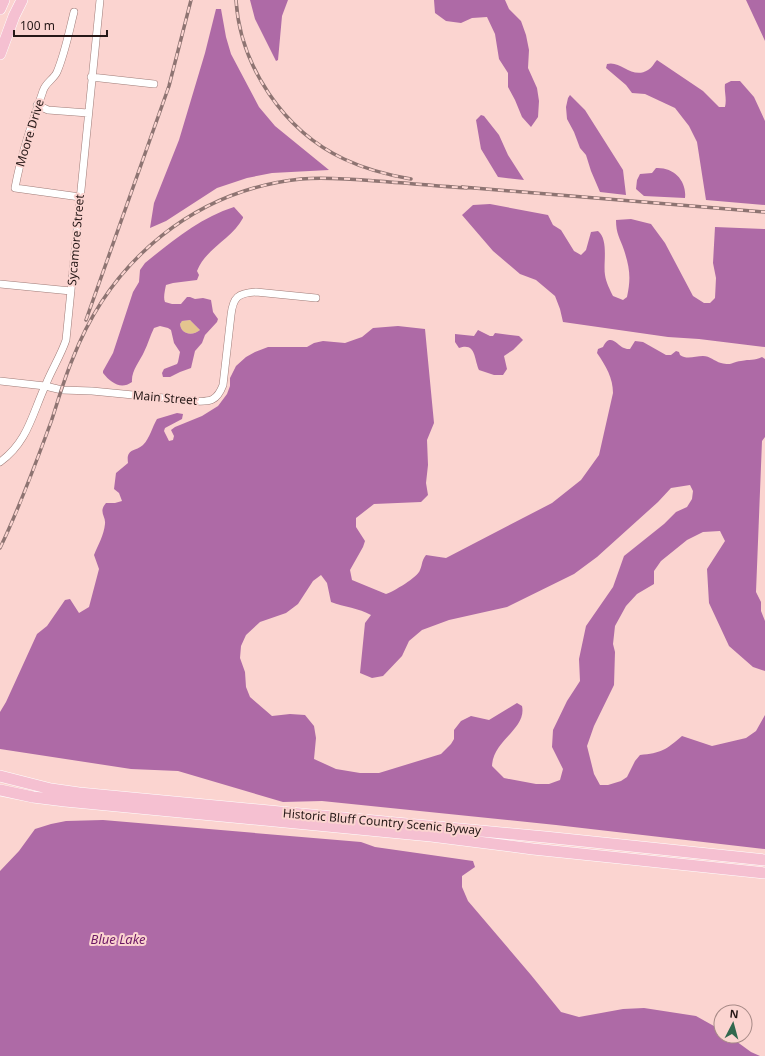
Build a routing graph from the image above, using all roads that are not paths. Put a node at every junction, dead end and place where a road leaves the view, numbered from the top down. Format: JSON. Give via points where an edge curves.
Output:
{"nodes":[{"id":1,"x":4,"y":0,"type":"edge"},
{"id":2,"x":22,"y":0,"type":"edge"},
{"id":3,"x":100,"y":0,"type":"edge"},
{"id":4,"x":0,"y":9,"type":"edge"},
{"id":5,"x":74,"y":12,"type":"dead end"},
{"id":6,"x":0,"y":54,"type":"edge"},
{"id":7,"x":91,"y":77,"type":"junction"},
{"id":8,"x":154,"y":84,"type":"dead end"},
{"id":9,"x":37,"y":104,"type":"junction"},
{"id":10,"x":88,"y":114,"type":"junction"},
{"id":11,"x":80,"y":197,"type":"junction"},
{"id":12,"x":0,"y":284,"type":"edge"},
{"id":13,"x":71,"y":291,"type":"junction"},
{"id":14,"x":316,"y":298,"type":"dead end"},
{"id":15,"x":0,"y":381,"type":"edge"},
{"id":16,"x":45,"y":386,"type":"junction"},
{"id":17,"x":0,"y":462,"type":"edge"},
{"id":18,"x":0,"y":776,"type":"edge"},
{"id":19,"x":0,"y":790,"type":"edge"},
{"id":20,"x":765,"y":860,"type":"edge"},
{"id":21,"x":765,"y":873,"type":"edge"}],
"edges":[{"from":1,"to":4,"type":"main road"},
{"from":2,"to":6,"type":"main road"},
{"from":3,"to":7,"type":"street","name":"Sycamore Street"},
{"from":5,"to":9,"type":"street","name":"Moore Drive","via":[[56,74],[46,84]]},
{"from":7,"to":8,"type":"street"},
{"from":7,"to":10,"type":"street","name":"Sycamore Street"},
{"from":9,"to":10,"type":"street","via":[[48,110]]},
{"from":9,"to":11,"type":"street","name":"Moore Drive","via":[[15,188]]},
{"from":10,"to":11,"type":"street","name":"Sycamore Street"},
{"from":11,"to":13,"type":"street","name":"Sycamore Street"},
{"from":12,"to":13,"type":"street"},
{"from":13,"to":16,"type":"street","name":"Sycamore Street","via":[[66,340]]},
{"from":14,"to":16,"type":"street","name":"Main Street","via":[[248,292],[235,299],[231,310],[223,385],[219,395],[210,401],[62,390]]},
{"from":15,"to":16,"type":"street","name":"Main Street"},
{"from":16,"to":17,"type":"street","name":"Sycamore Street","via":[[26,433],[14,450]]},
{"from":18,"to":20,"type":"main road","name":"Historic Bluff Country Scenic Byway","via":[[79,793]]},
{"from":19,"to":21,"type":"main road","name":"Historic Bluff Country Scenic Byway","via":[[65,801],[431,836]]}]}
